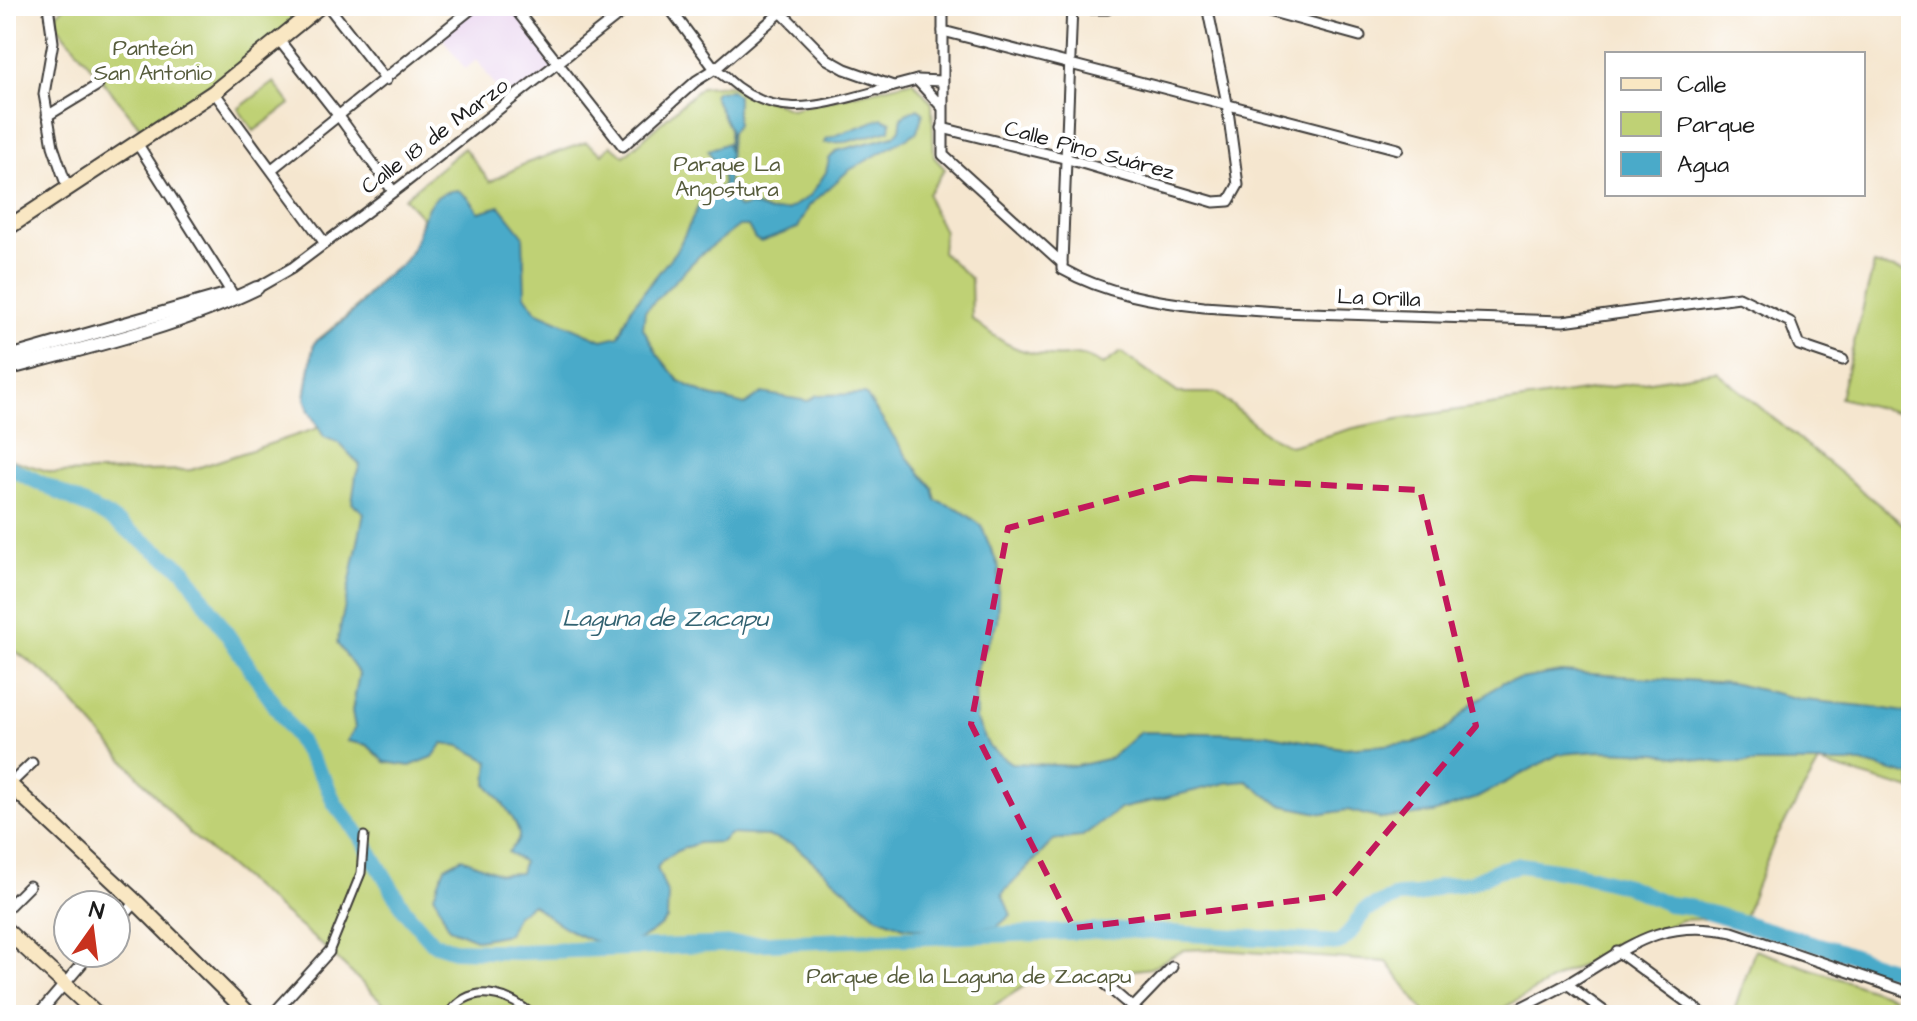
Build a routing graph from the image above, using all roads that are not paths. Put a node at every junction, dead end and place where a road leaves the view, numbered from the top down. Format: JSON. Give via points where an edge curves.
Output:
{"nodes":[{"id":1,"x":48,"y":6,"type":"edge"},
{"id":2,"x":320,"y":6,"type":"edge"},
{"id":3,"x":328,"y":6,"type":"edge"},
{"id":4,"x":475,"y":6,"type":"edge"},
{"id":5,"x":513,"y":6,"type":"edge"},
{"id":6,"x":630,"y":6,"type":"edge"},
{"id":7,"x":668,"y":6,"type":"edge"},
{"id":8,"x":943,"y":6,"type":"edge"},
{"id":9,"x":1207,"y":6,"type":"edge"},
{"id":10,"x":1251,"y":6,"type":"edge"},
{"id":11,"x":1072,"y":8,"type":"edge"},
{"id":12,"x":784,"y":9,"type":"edge"},
{"id":13,"x":1108,"y":9,"type":"dead end"},
{"id":14,"x":943,"y":31,"type":"junction"},
{"id":15,"x":1360,"y":36,"type":"dead end"},
{"id":16,"x":279,"y":40,"type":"junction"},
{"id":17,"x":1069,"y":63,"type":"junction"},
{"id":18,"x":558,"y":65,"type":"junction"},
{"id":19,"x":715,"y":69,"type":"junction"},
{"id":20,"x":726,"y":77,"type":"joint"},
{"id":21,"x":386,"y":80,"type":"junction"},
{"id":22,"x":917,"y":80,"type":"junction"},
{"id":23,"x":942,"y":81,"type":"junction"},
{"id":24,"x":98,"y":85,"type":"dead end"},
{"id":25,"x":893,"y":86,"type":"junction"},
{"id":26,"x":879,"y":90,"type":"joint"},
{"id":27,"x":214,"y":92,"type":"junction"},
{"id":28,"x":1227,"y":103,"type":"junction"},
{"id":29,"x":942,"y":107,"type":"junction"},
{"id":30,"x":338,"y":115,"type":"junction"},
{"id":31,"x":47,"y":116,"type":"junction"},
{"id":32,"x":942,"y":128,"type":"junction"},
{"id":33,"x":137,"y":143,"type":"junction"},
{"id":34,"x":1398,"y":149,"type":"dead end"},
{"id":35,"x":1068,"y":159,"type":"junction"},
{"id":36,"x":272,"y":169,"type":"junction"},
{"id":37,"x":67,"y":187,"type":"junction"},
{"id":38,"x":393,"y":191,"type":"junction"},
{"id":39,"x":6,"y":229,"type":"edge"},
{"id":40,"x":324,"y":242,"type":"junction"},
{"id":41,"x":1062,"y":263,"type":"junction"},
{"id":42,"x":257,"y":288,"type":"joint"},
{"id":43,"x":234,"y":296,"type":"junction"},
{"id":44,"x":6,"y":358,"type":"edge"},
{"id":45,"x":1843,"y":360,"type":"dead end"},
{"id":46,"x":6,"y":369,"type":"edge"},
{"id":47,"x":32,"y":763,"type":"dead end"},
{"id":48,"x":7,"y":785,"type":"edge"},
{"id":49,"x":363,"y":840,"type":"dead end"},
{"id":50,"x":29,"y":886,"type":"dead end"},
{"id":51,"x":136,"y":902,"type":"junction"},
{"id":52,"x":132,"y":907,"type":"edge"},
{"id":53,"x":6,"y":909,"type":"edge"},
{"id":54,"x":9,"y":938,"type":"edge"},
{"id":55,"x":1617,"y":951,"type":"junction"},
{"id":56,"x":329,"y":952,"type":"joint"},
{"id":57,"x":1172,"y":967,"type":"dead end"},
{"id":58,"x":77,"y":969,"type":"edge"},
{"id":59,"x":64,"y":984,"type":"junction"},
{"id":60,"x":1567,"y":984,"type":"junction"},
{"id":61,"x":1107,"y":986,"type":"dead end"},
{"id":62,"x":1911,"y":993,"type":"edge"},
{"id":63,"x":1133,"y":1013,"type":"edge"},
{"id":64,"x":38,"y":1015,"type":"edge"},
{"id":65,"x":98,"y":1015,"type":"edge"},
{"id":66,"x":250,"y":1015,"type":"edge"},
{"id":67,"x":272,"y":1015,"type":"edge"},
{"id":68,"x":448,"y":1015,"type":"edge"},
{"id":69,"x":533,"y":1015,"type":"edge"},
{"id":70,"x":1506,"y":1015,"type":"edge"},
{"id":71,"x":1609,"y":1015,"type":"edge"},
{"id":72,"x":1704,"y":1015,"type":"edge"}],
"edges":[{"from":1,"to":31,"type":"street","via":[[53,42],[44,94]]},
{"from":2,"to":16,"type":"main road"},
{"from":3,"to":21,"type":"street"},
{"from":4,"to":21,"type":"street"},
{"from":5,"to":18,"type":"street"},
{"from":6,"to":18,"type":"street","name":"Calle 18 de Marzo"},
{"from":7,"to":19,"type":"street"},
{"from":8,"to":14,"type":"street"},
{"from":9,"to":28,"type":"street"},
{"from":10,"to":15,"type":"street"},
{"from":11,"to":13,"type":"street"},
{"from":11,"to":17,"type":"street"},
{"from":12,"to":19,"type":"street"},
{"from":12,"to":25,"type":"street","via":[[827,59]]},
{"from":14,"to":17,"type":"street"},
{"from":14,"to":23,"type":"street"},
{"from":16,"to":27,"type":"main road"},
{"from":16,"to":30,"type":"street"},
{"from":17,"to":28,"type":"street"},
{"from":17,"to":35,"type":"street"},
{"from":18,"to":19,"type":"street","via":[[623,146]]},
{"from":18,"to":38,"type":"street","name":"Calle 18 de Marzo"},
{"from":19,"to":20,"type":"street"},
{"from":20,"to":26,"type":"street","via":[[744,91],[791,108]]},
{"from":21,"to":30,"type":"street"},
{"from":22,"to":23,"type":"street"},
{"from":22,"to":25,"type":"street"},
{"from":22,"to":29,"type":"street"},
{"from":23,"to":29,"type":"street"},
{"from":24,"to":31,"type":"street"},
{"from":25,"to":26,"type":"street"},
{"from":27,"to":33,"type":"main road"},
{"from":27,"to":36,"type":"street"},
{"from":28,"to":34,"type":"street"},
{"from":28,"to":35,"type":"street","name":"Calle Pino Suárez","via":[[1238,185],[1229,201],[1214,202]]},
{"from":29,"to":32,"type":"street"},
{"from":30,"to":36,"type":"street"},
{"from":30,"to":38,"type":"street"},
{"from":31,"to":37,"type":"street"},
{"from":32,"to":35,"type":"street","name":"Calle Pino Suárez"},
{"from":32,"to":41,"type":"street","name":"La Orilla","via":[[943,155]]},
{"from":33,"to":37,"type":"main road"},
{"from":33,"to":43,"type":"street"},
{"from":35,"to":41,"type":"street"},
{"from":36,"to":40,"type":"street"},
{"from":37,"to":39,"type":"main road"},
{"from":38,"to":40,"type":"street","name":"Calle 18 de Marzo"},
{"from":40,"to":42,"type":"street","name":"Calle 18 de Marzo"},
{"from":41,"to":45,"type":"street","name":"La Orilla","via":[[1062,269],[1082,281],[1168,303],[1278,312],[1563,321],[1739,297],[1790,322],[1799,345]]},
{"from":42,"to":43,"type":"street","name":"Calle 18 de Marzo"},
{"from":43,"to":44,"type":"street","name":"Calle 18 de Marzo"},
{"from":43,"to":46,"type":"street","name":"Calle 18 de Marzo"},
{"from":47,"to":48,"type":"street"},
{"from":48,"to":51,"type":"main road"},
{"from":49,"to":56,"type":"street","via":[[358,885]]},
{"from":50,"to":53,"type":"street"},
{"from":51,"to":52,"type":"street"},
{"from":51,"to":66,"type":"main road"},
{"from":54,"to":59,"type":"main road"},
{"from":55,"to":60,"type":"street"},
{"from":55,"to":62,"type":"street","via":[[1674,929],[1710,928]]},
{"from":55,"to":72,"type":"street"},
{"from":56,"to":67,"type":"street"},
{"from":57,"to":63,"type":"street"},
{"from":58,"to":59,"type":"street"},
{"from":59,"to":64,"type":"street"},
{"from":59,"to":65,"type":"main road"},
{"from":60,"to":70,"type":"street"},
{"from":60,"to":71,"type":"street"},
{"from":61,"to":63,"type":"street"},
{"from":68,"to":69,"type":"street","via":[[480,993],[511,998]]}]}
